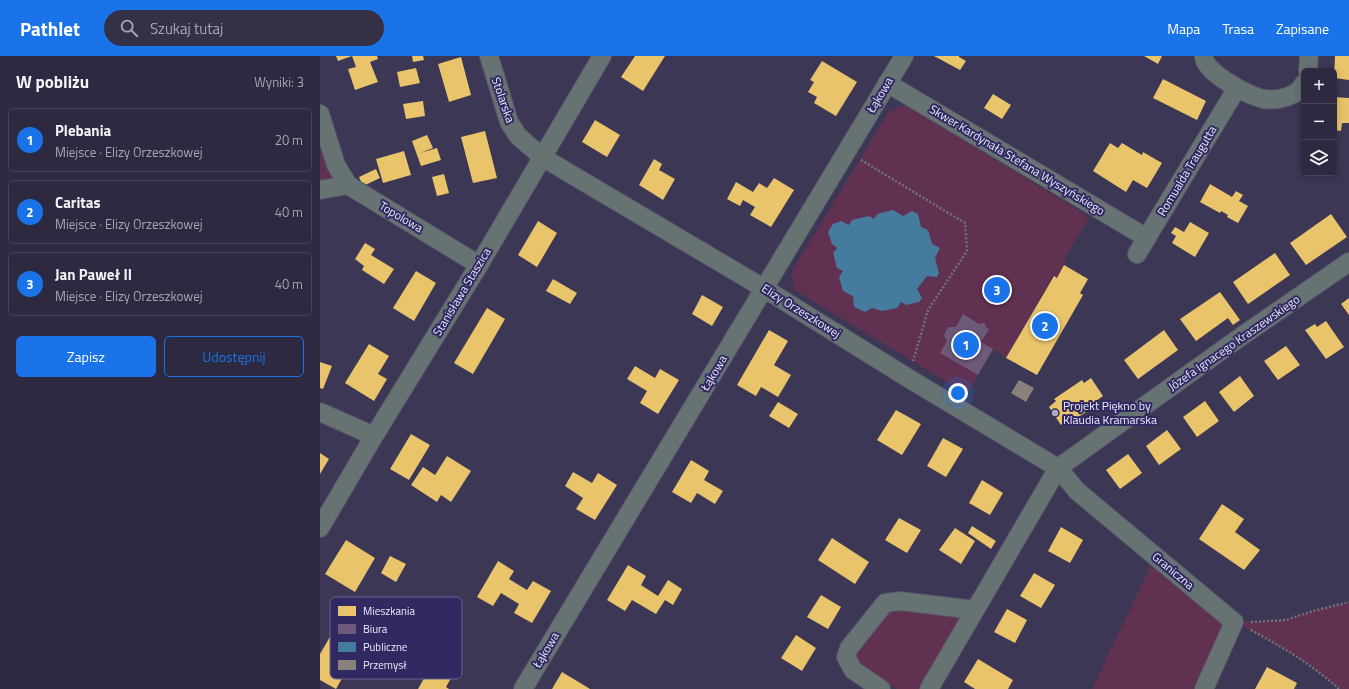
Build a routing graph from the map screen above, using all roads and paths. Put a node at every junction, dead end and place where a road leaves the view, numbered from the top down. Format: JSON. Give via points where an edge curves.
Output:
{"nodes":[{"id":1,"x":489,"y":56,"type":"edge"},
{"id":2,"x":602,"y":56,"type":"edge"},
{"id":3,"x":904,"y":56,"type":"edge"},
{"id":4,"x":1204,"y":56,"type":"edge"},
{"id":5,"x":1309,"y":56,"type":"edge"},
{"id":6,"x":1308,"y":68,"type":"edge"},
{"id":7,"x":887,"y":83,"type":"junction"},
{"id":8,"x":1237,"y":88,"type":"junction"},
{"id":9,"x":1301,"y":88,"type":"edge"},
{"id":10,"x":320,"y":114,"type":"edge"},
{"id":11,"x":542,"y":157,"type":"junction"},
{"id":12,"x":860,"y":159,"type":"dead end"},
{"id":13,"x":348,"y":185,"type":"junction"},
{"id":14,"x":320,"y":190,"type":"edge"},
{"id":15,"x":1147,"y":238,"type":"junction"},
{"id":16,"x":1137,"y":254,"type":"dead end"},
{"id":17,"x":1349,"y":262,"type":"edge"},
{"id":18,"x":479,"y":265,"type":"junction"},
{"id":19,"x":765,"y":289,"type":"junction"},
{"id":20,"x":912,"y":365,"type":"dead end"},
{"id":21,"x":320,"y":412,"type":"edge"},
{"id":22,"x":374,"y":436,"type":"junction"},
{"id":23,"x":1058,"y":468,"type":"junction"},
{"id":24,"x":320,"y":528,"type":"edge"},
{"id":25,"x":1349,"y":602,"type":"edge"},
{"id":26,"x":975,"y":610,"type":"junction"},
{"id":27,"x":1234,"y":622,"type":"junction"},
{"id":28,"x":523,"y":689,"type":"edge"},
{"id":29,"x":882,"y":689,"type":"edge"},
{"id":30,"x":929,"y":689,"type":"edge"},
{"id":31,"x":1204,"y":689,"type":"edge"},
{"id":32,"x":1339,"y":689,"type":"edge"}],
"edges":[{"from":1,"to":11,"type":"street","name":"Stolarska","via":[[509,122],[518,136]]},
{"from":2,"to":11,"type":"street","name":"Stanisława Staszica"},
{"from":3,"to":7,"type":"street","name":"Łąkowa"},
{"from":4,"to":8,"type":"street","via":[[1211,71]]},
{"from":5,"to":6,"type":"street"},
{"from":7,"to":15,"type":"street","name":"Skwer Kardynała Stefana Wyszyńskiego"},
{"from":7,"to":19,"type":"street","name":"Łąkowa"},
{"from":8,"to":9,"type":"street","via":[[1263,99],[1280,100]]},
{"from":8,"to":15,"type":"street","name":"Romualda Traugutta"},
{"from":10,"to":13,"type":"street","via":[[336,165]]},
{"from":11,"to":18,"type":"street","name":"Stanisława Staszica"},
{"from":11,"to":19,"type":"street","name":"Elizy Orzeszkowej"},
{"from":12,"to":20,"type":"path","via":[[965,223],[967,252],[928,310]]},
{"from":13,"to":14,"type":"street"},
{"from":13,"to":18,"type":"street","name":"Topolowa"},
{"from":15,"to":16,"type":"street","name":"Romualda Traugutta"},
{"from":17,"to":23,"type":"street","name":"Józefa Ignacego Kraszewskiego"},
{"from":18,"to":22,"type":"street","name":"Stanisława Staszica"},
{"from":19,"to":23,"type":"street","name":"Elizy Orzeszkowej"},
{"from":19,"to":28,"type":"street","name":"Łąkowa"},
{"from":21,"to":22,"type":"street"},
{"from":22,"to":24,"type":"street","name":"Stanisława Staszica"},
{"from":23,"to":26,"type":"street","name":"Józefa Ignacego Kraszewskiego"},
{"from":23,"to":27,"type":"street","name":"Graniczna","via":[[1077,491]]},
{"from":25,"to":27,"type":"path","via":[[1286,620]]},
{"from":26,"to":29,"type":"street","via":[[900,601],[885,603],[849,648],[846,657],[853,670]]},
{"from":26,"to":30,"type":"street","name":"Józefa Ignacego Kraszewskiego"},
{"from":27,"to":31,"type":"street"},
{"from":27,"to":32,"type":"path","via":[[1281,646]]}]}
